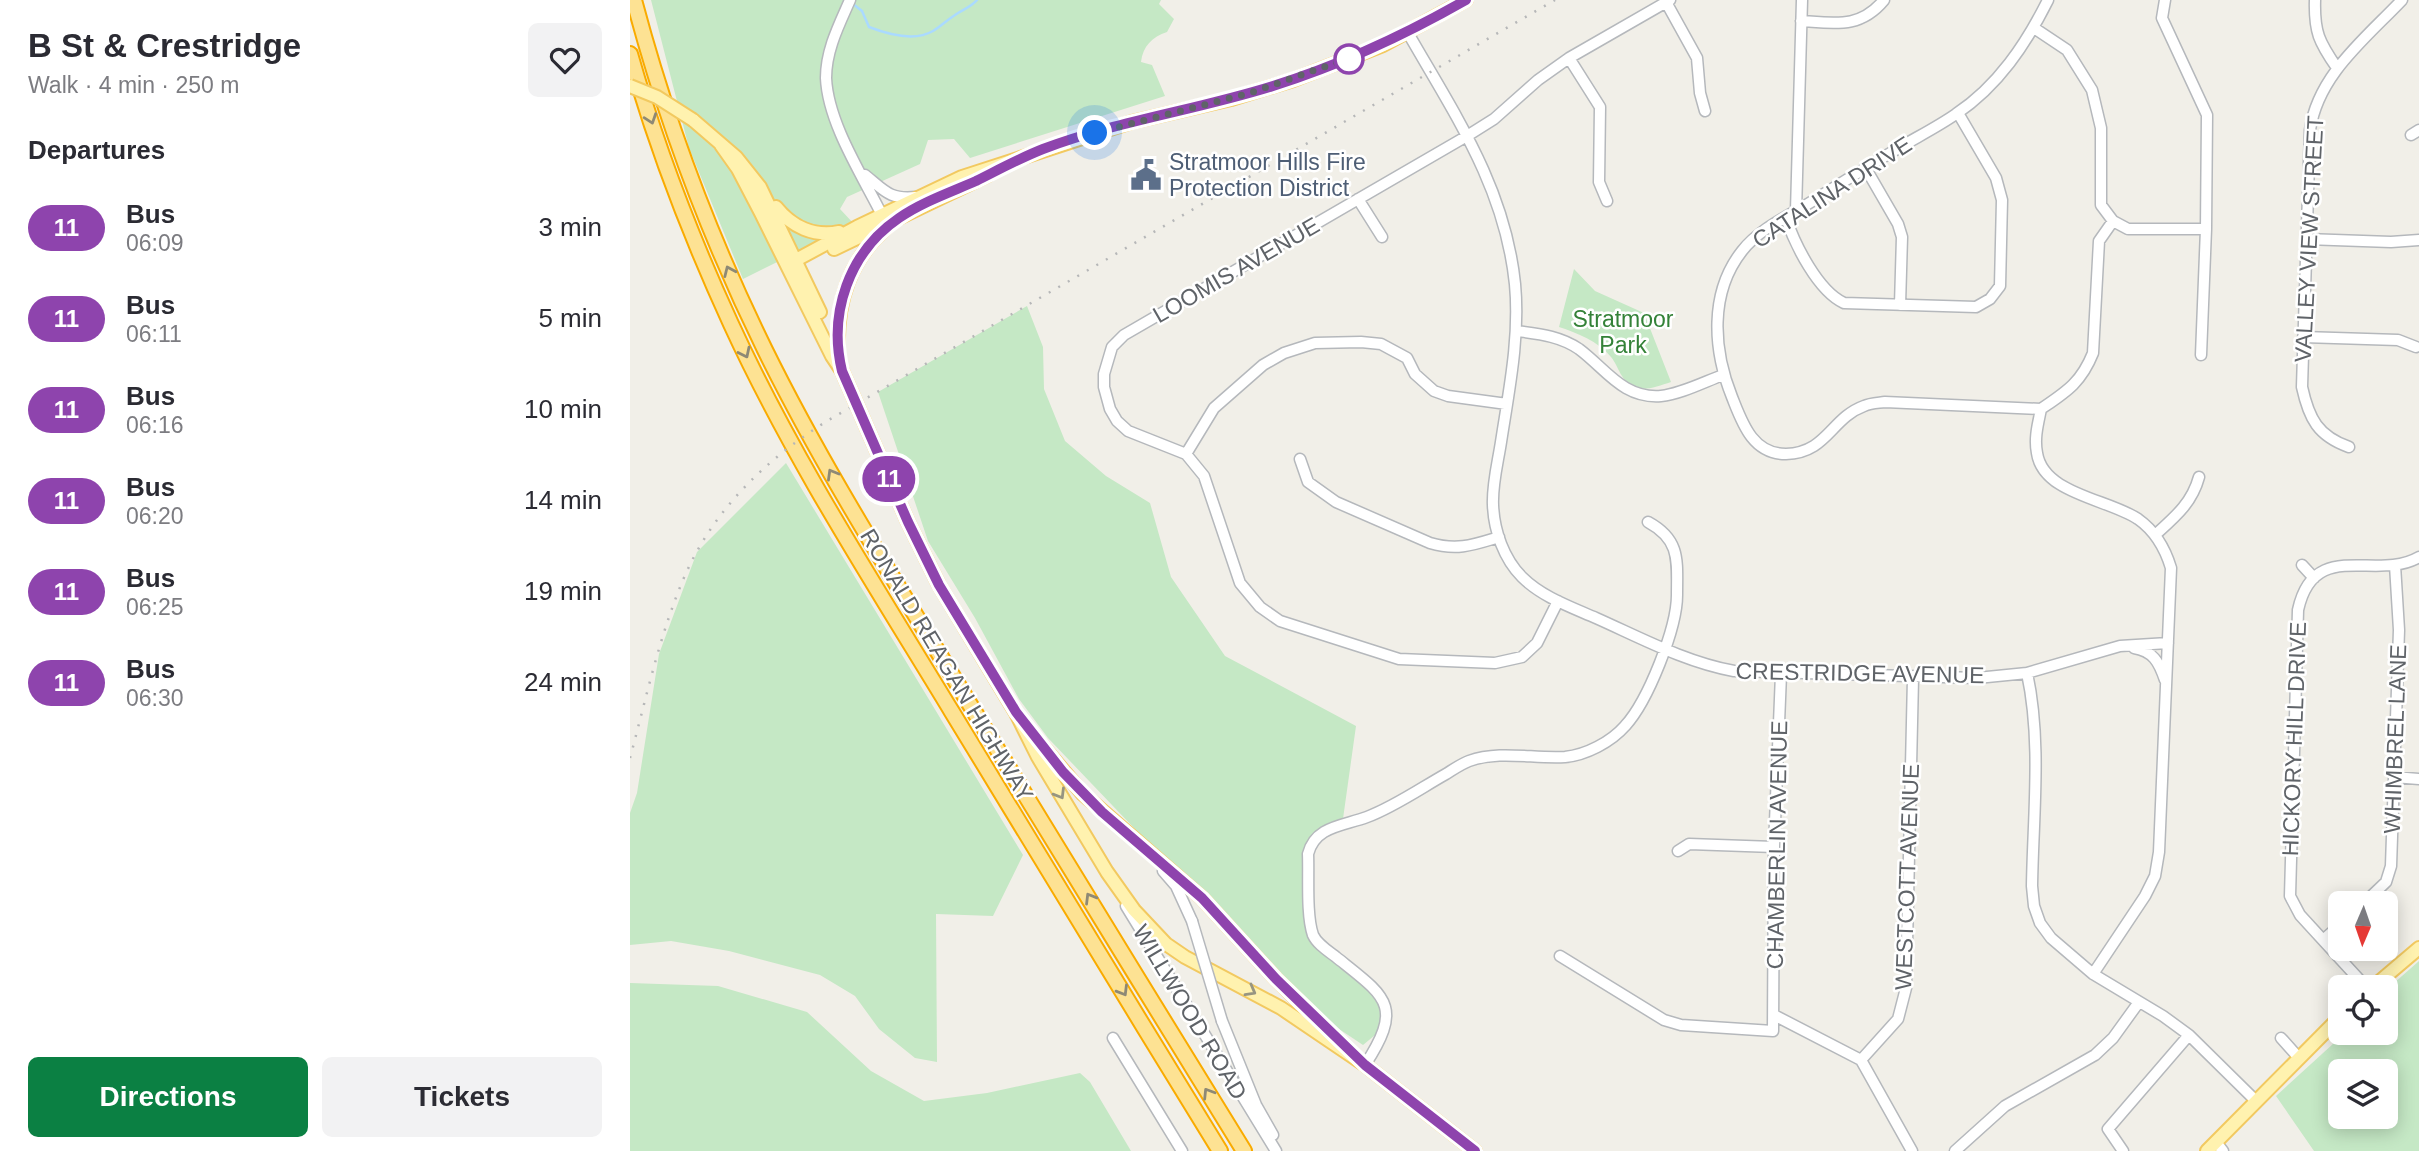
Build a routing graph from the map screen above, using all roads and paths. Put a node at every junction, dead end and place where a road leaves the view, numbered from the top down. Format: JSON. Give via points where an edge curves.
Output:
{"nodes":[{"id":1,"x":634,"y":0,"type":"edge"},
{"id":2,"x":850,"y":0,"type":"edge"},
{"id":3,"x":1466,"y":0,"type":"edge"},
{"id":4,"x":1802,"y":0,"type":"edge"},
{"id":5,"x":1884,"y":0,"type":"edge"},
{"id":6,"x":2048,"y":0,"type":"edge"},
{"id":7,"x":2165,"y":0,"type":"edge"},
{"id":8,"x":2315,"y":0,"type":"edge"},
{"id":9,"x":2402,"y":0,"type":"edge"},
{"id":10,"x":1668,"y":1,"type":"edge"},
{"id":11,"x":1801,"y":21,"type":"junction"},
{"id":12,"x":2034,"y":28,"type":"junction"},
{"id":13,"x":1408,"y":33,"type":"junction"},
{"id":14,"x":630,"y":54,"type":"edge"},
{"id":15,"x":1569,"y":58,"type":"junction"},
{"id":16,"x":2337,"y":68,"type":"junction"},
{"id":17,"x":630,"y":86,"type":"edge"},
{"id":18,"x":1705,"y":111,"type":"dead end"},
{"id":19,"x":1958,"y":113,"type":"junction"},
{"id":20,"x":1467,"y":136,"type":"junction"},
{"id":21,"x":721,"y":145,"type":"junction"},
{"id":22,"x":1041,"y":150,"type":"junction"},
{"id":23,"x":1865,"y":167,"type":"junction"},
{"id":24,"x":860,"y":172,"type":"junction"},
{"id":25,"x":761,"y":187,"type":"junction"},
{"id":26,"x":919,"y":196,"type":"junction"},
{"id":27,"x":1358,"y":199,"type":"junction"},
{"id":28,"x":1607,"y":201,"type":"dead end"},
{"id":29,"x":1796,"y":211,"type":"junction"},
{"id":30,"x":881,"y":215,"type":"junction"},
{"id":31,"x":901,"y":216,"type":"junction"},
{"id":32,"x":1786,"y":218,"type":"junction"},
{"id":33,"x":2113,"y":221,"type":"junction"},
{"id":34,"x":856,"y":227,"type":"junction"},
{"id":35,"x":2206,"y":229,"type":"junction"},
{"id":36,"x":1382,"y":237,"type":"dead end"},
{"id":37,"x":2306,"y":239,"type":"junction"},
{"id":38,"x":2419,"y":240,"type":"edge"},
{"id":39,"x":795,"y":264,"type":"junction"},
{"id":40,"x":1900,"y":305,"type":"junction"},
{"id":41,"x":1517,"y":331,"type":"junction"},
{"id":42,"x":2303,"y":337,"type":"junction"},
{"id":43,"x":2416,"y":347,"type":"dead end"},
{"id":44,"x":838,"y":352,"type":"junction"},
{"id":45,"x":2201,"y":355,"type":"dead end"},
{"id":46,"x":842,"y":371,"type":"junction"},
{"id":47,"x":1723,"y":375,"type":"junction"},
{"id":48,"x":1507,"y":404,"type":"junction"},
{"id":49,"x":2041,"y":409,"type":"junction"},
{"id":50,"x":2348,"y":447,"type":"dead end"},
{"id":51,"x":1186,"y":454,"type":"junction"},
{"id":52,"x":1300,"y":459,"type":"dead end"},
{"id":53,"x":2199,"y":477,"type":"dead end"},
{"id":54,"x":1648,"y":522,"type":"dead end"},
{"id":55,"x":2155,"y":535,"type":"junction"},
{"id":56,"x":1499,"y":537,"type":"junction"},
{"id":57,"x":2419,"y":557,"type":"edge"},
{"id":58,"x":2302,"y":565,"type":"dead end"},
{"id":59,"x":2395,"y":565,"type":"junction"},
{"id":60,"x":2314,"y":578,"type":"junction"},
{"id":61,"x":1558,"y":601,"type":"junction"},
{"id":62,"x":2168,"y":643,"type":"junction"},
{"id":63,"x":2120,"y":646,"type":"junction"},
{"id":64,"x":1665,"y":649,"type":"junction"},
{"id":65,"x":2026,"y":673,"type":"junction"},
{"id":66,"x":1781,"y":674,"type":"junction"},
{"id":67,"x":1913,"y":678,"type":"junction"},
{"id":68,"x":2167,"y":687,"type":"junction"},
{"id":69,"x":1016,"y":712,"type":"junction"},
{"id":70,"x":2394,"y":777,"type":"junction"},
{"id":71,"x":2419,"y":779,"type":"edge"},
{"id":72,"x":1127,"y":834,"type":"junction"},
{"id":73,"x":1774,"y":847,"type":"junction"},
{"id":74,"x":1678,"y":851,"type":"dead end"},
{"id":75,"x":1107,"y":872,"type":"junction"},
{"id":76,"x":2377,"y":891,"type":"edge"},
{"id":77,"x":2328,"y":936,"type":"edge"},
{"id":78,"x":2323,"y":940,"type":"junction"},
{"id":79,"x":2419,"y":948,"type":"edge"},
{"id":80,"x":1560,"y":956,"type":"dead end"},
{"id":81,"x":2094,"y":974,"type":"junction"},
{"id":82,"x":2355,"y":975,"type":"edge"},
{"id":83,"x":2387,"y":975,"type":"edge"},
{"id":84,"x":2139,"y":1003,"type":"junction"},
{"id":85,"x":1774,"y":1015,"type":"junction"},
{"id":86,"x":2328,"y":1029,"type":"edge"},
{"id":87,"x":2189,"y":1035,"type":"junction"},
{"id":88,"x":1113,"y":1038,"type":"dead end"},
{"id":89,"x":2281,"y":1038,"type":"dead end"},
{"id":90,"x":2299,"y":1058,"type":"junction"},
{"id":91,"x":1861,"y":1060,"type":"junction"},
{"id":92,"x":1365,"y":1065,"type":"junction"},
{"id":93,"x":2256,"y":1101,"type":"junction"},
{"id":94,"x":2216,"y":1148,"type":"edge"},
{"id":95,"x":1182,"y":1151,"type":"edge"},
{"id":96,"x":1220,"y":1151,"type":"edge"},
{"id":97,"x":1244,"y":1151,"type":"edge"},
{"id":98,"x":1276,"y":1151,"type":"edge"},
{"id":99,"x":1282,"y":1151,"type":"edge"},
{"id":100,"x":1475,"y":1151,"type":"edge"},
{"id":101,"x":1912,"y":1151,"type":"edge"},
{"id":102,"x":1955,"y":1151,"type":"edge"},
{"id":103,"x":2123,"y":1151,"type":"edge"}],
"edges":[{"from":97,"to":1,"type":"highway","name":"RONALD REAGAN HIGHWAY","one_way":true,"via":[[908,601],[792,402],[698,197]]},
{"from":2,"to":24,"type":"street","via":[[831,44],[826,78],[838,125]]},
{"from":3,"to":13,"type":"main road"},
{"from":4,"to":11,"type":"street"},
{"from":5,"to":11,"type":"street","via":[[1862,19],[1847,23]]},
{"from":6,"to":12,"type":"street","name":"CATALINA DRIVE"},
{"from":7,"to":35,"type":"street","via":[[2162,18],[2207,115]]},
{"from":8,"to":16,"type":"street","via":[[2317,36]]},
{"from":9,"to":16,"type":"street","name":"VALLEY VIEW STREET"},
{"from":10,"to":15,"type":"street","name":"LOOMIS AVENUE"},
{"from":10,"to":18,"type":"street","via":[[1697,58]]},
{"from":11,"to":29,"type":"street"},
{"from":12,"to":19,"type":"street","name":"CATALINA DRIVE","via":[[1999,79]]},
{"from":12,"to":33,"type":"street","via":[[2067,50],[2092,90],[2101,128],[2101,205]]},
{"from":13,"to":20,"type":"street","name":"CRESTRIDGE AVENUE"},
{"from":13,"to":22,"type":"main road","via":[[1293,80]]},
{"from":14,"to":96,"type":"highway","name":"RONALD REAGAN HIGHWAY","one_way":true,"via":[[694,237],[778,416],[884,601]]},
{"from":15,"to":20,"type":"street","name":"LOOMIS AVENUE"},
{"from":15,"to":28,"type":"street","via":[[1600,107],[1599,182]]},
{"from":16,"to":37,"type":"street","name":"VALLEY VIEW STREET","via":[[2312,115]]},
{"from":17,"to":21,"type":"main road","bridge":true,"via":[[693,120]]},
{"from":19,"to":23,"type":"street","name":"CATALINA DRIVE"},
{"from":19,"to":40,"type":"street","via":[[1996,178],[2002,200],[2000,286],[1976,307]]},
{"from":20,"to":27,"type":"street","name":"LOOMIS AVENUE"},
{"from":20,"to":41,"type":"street","name":"CRESTRIDGE AVENUE","via":[[1502,217]]},
{"from":21,"to":25,"type":"main road"},
{"from":21,"to":39,"type":"main road"},
{"from":22,"to":26,"type":"main road"},
{"from":22,"to":31,"type":"main road"},
{"from":23,"to":29,"type":"street","name":"CATALINA DRIVE"},
{"from":23,"to":40,"type":"street","via":[[1902,237]]},
{"from":24,"to":26,"type":"street","via":[[888,195]]},
{"from":24,"to":30,"type":"street"},
{"from":25,"to":34,"type":"main road","via":[[780,213],[802,229],[825,234]]},
{"from":25,"to":39,"type":"main road"},
{"from":26,"to":30,"type":"main road"},
{"from":27,"to":36,"type":"street"},
{"from":27,"to":51,"type":"street","name":"LOOMIS AVENUE","via":[[1124,335],[1112,347],[1104,387],[1117,421],[1128,432]]},
{"from":29,"to":32,"type":"street","name":"CATALINA DRIVE"},
{"from":30,"to":34,"type":"main road"},
{"from":31,"to":39,"type":"main road"},
{"from":31,"to":44,"type":"main road","via":[[870,244],[851,273],[838,316]]},
{"from":32,"to":40,"type":"street","via":[[1794,241],[1831,297],[1844,303]]},
{"from":32,"to":47,"type":"street","name":"CATALINA DRIVE","via":[[1743,249],[1722,288],[1717,333]]},
{"from":33,"to":35,"type":"street","via":[[2128,229]]},
{"from":33,"to":49,"type":"street","via":[[2099,241],[2093,353],[2073,387]]},
{"from":34,"to":39,"type":"main road"},
{"from":35,"to":45,"type":"street"},
{"from":37,"to":38,"type":"street"},
{"from":37,"to":42,"type":"street","name":"VALLEY VIEW STREET"},
{"from":39,"to":44,"type":"main road"},
{"from":39,"to":46,"type":"main road"},
{"from":41,"to":47,"type":"street","via":[[1555,337],[1578,349],[1621,386],[1647,396],[1664,396]]},
{"from":41,"to":48,"type":"street","name":"CRESTRIDGE AVENUE"},
{"from":42,"to":43,"type":"street","via":[[2398,340]]},
{"from":42,"to":50,"type":"street","name":"VALLEY VIEW STREET","via":[[2302,387],[2309,413],[2329,440]]},
{"from":44,"to":46,"type":"main road"},
{"from":46,"to":69,"type":"main road","via":[[939,585]]},
{"from":47,"to":49,"type":"street","name":"CATALINA DRIVE","via":[[1745,431],[1763,448],[1782,454],[1805,452],[1866,405]]},
{"from":48,"to":51,"type":"street","via":[[1434,391],[1406,358],[1381,344],[1315,343],[1263,365],[1214,408]]},
{"from":48,"to":56,"type":"street","name":"CRESTRIDGE AVENUE","via":[[1493,504]]},
{"from":49,"to":55,"type":"street","via":[[2037,455],[2046,474],[2063,486],[2123,510]]},
{"from":51,"to":61,"type":"street","via":[[1204,476],[1240,583],[1260,607],[1280,621],[1399,659],[1495,663],[1522,657],[1536,643]]},
{"from":52,"to":56,"type":"street","via":[[1308,482],[1336,502],[1430,543],[1463,548]]},
{"from":53,"to":55,"type":"street","via":[[2184,508]]},
{"from":54,"to":64,"type":"street","via":[[1663,530],[1673,545],[1677,567],[1677,600]]},
{"from":55,"to":62,"type":"street","via":[[2171,568]]},
{"from":56,"to":61,"type":"street","name":"CRESTRIDGE AVENUE","via":[[1520,575]]},
{"from":57,"to":59,"type":"street"},
{"from":58,"to":60,"type":"street"},
{"from":59,"to":60,"type":"street","via":[[2349,564]]},
{"from":59,"to":70,"type":"street","name":"WHIMBREL LANE","via":[[2399,630]]},
{"from":60,"to":78,"type":"street","name":"HICKORY HILL DRIVE","via":[[2300,598],[2298,610],[2289,885],[2300,915]]},
{"from":61,"to":64,"type":"street","name":"CRESTRIDGE AVENUE"},
{"from":62,"to":63,"type":"street","name":"CRESTRIDGE AVENUE"},
{"from":62,"to":68,"type":"street"},
{"from":63,"to":65,"type":"street","name":"CRESTRIDGE AVENUE"},
{"from":63,"to":68,"type":"street","via":[[2150,653],[2161,667]]},
{"from":64,"to":66,"type":"street","name":"CRESTRIDGE AVENUE","via":[[1709,667]]},
{"from":64,"to":92,"type":"street","via":[[1636,712],[1607,741],[1567,757],[1493,756],[1469,761],[1370,816],[1318,834],[1308,854],[1314,937],[1376,991],[1387,1013],[1386,1026]]},
{"from":65,"to":67,"type":"street","name":"CRESTRIDGE AVENUE"},
{"from":65,"to":81,"type":"street","via":[[2035,729],[2034,906],[2051,938]]},
{"from":66,"to":67,"type":"street","name":"CRESTRIDGE AVENUE"},
{"from":66,"to":73,"type":"street","name":"CHAMBERLIN AVENUE"},
{"from":67,"to":91,"type":"street","name":"WESTCOTT AVENUE","via":[[1906,988],[1898,1019]]},
{"from":68,"to":81,"type":"street","via":[[2155,876]]},
{"from":69,"to":72,"type":"main road","via":[[1070,780]]},
{"from":69,"to":75,"type":"main road","one_way":true},
{"from":70,"to":71,"type":"street"},
{"from":70,"to":76,"type":"street","name":"WHIMBREL LANE","via":[[2389,875]]},
{"from":72,"to":92,"type":"main road","via":[[1202,898],[1276,979]]},
{"from":72,"to":99,"type":"street","name":"WILLWOOD ROAD","bridge":true,"via":[[1176,886],[1192,921],[1228,1041]]},
{"from":73,"to":74,"type":"street","via":[[1689,844]]},
{"from":73,"to":85,"type":"street","name":"CHAMBERLIN AVENUE"},
{"from":75,"to":92,"type":"main road","one_way":true,"via":[[1166,944],[1281,1008]]},
{"from":75,"to":98,"type":"street","name":"WILLWOOD ROAD"},
{"from":77,"to":78,"type":"street"},
{"from":78,"to":82,"type":"street","name":"HICKORY HILL DRIVE"},
{"from":79,"to":83,"type":"main road"},
{"from":80,"to":85,"type":"street","name":"CHAMBERLIN AVENUE","via":[[1664,1020],[1681,1025],[1773,1031]]},
{"from":81,"to":84,"type":"street"},
{"from":84,"to":87,"type":"street"},
{"from":84,"to":102,"type":"street","via":[[2095,1055],[2005,1106]]},
{"from":85,"to":91,"type":"street"},
{"from":86,"to":90,"type":"main road"},
{"from":87,"to":93,"type":"street"},
{"from":87,"to":103,"type":"street","via":[[2108,1129]]},
{"from":88,"to":95,"type":"street"},
{"from":89,"to":90,"type":"street"},
{"from":90,"to":93,"type":"main road"},
{"from":91,"to":101,"type":"street"},
{"from":92,"to":100,"type":"main road"},
{"from":93,"to":94,"type":"main road"}]}
